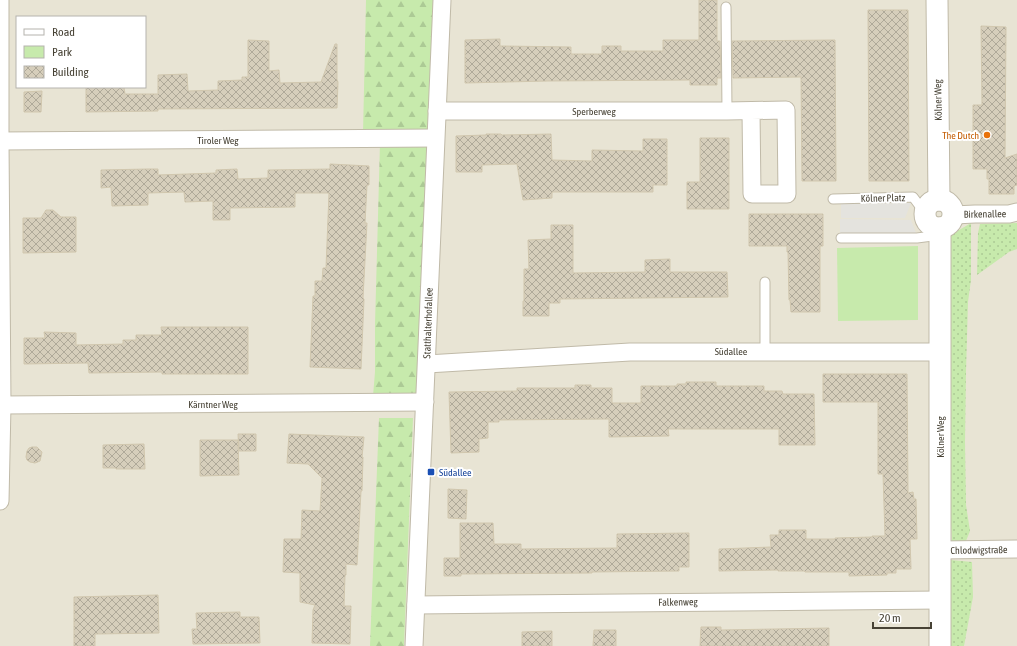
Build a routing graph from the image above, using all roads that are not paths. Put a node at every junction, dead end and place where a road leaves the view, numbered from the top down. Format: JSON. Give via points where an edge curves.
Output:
{"nodes":[{"id":1,"x":0,"y":0,"type":"edge"},
{"id":2,"x":442,"y":0,"type":"edge"},
{"id":3,"x":937,"y":0,"type":"edge"},
{"id":4,"x":726,"y":6,"type":"dead end"},
{"id":5,"x":437,"y":111,"type":"junction"},
{"id":6,"x":727,"y":111,"type":"junction"},
{"id":7,"x":751,"y":111,"type":"junction"},
{"id":8,"x":435,"y":138,"type":"junction"},
{"id":9,"x":0,"y":141,"type":"edge"},
{"id":10,"x":833,"y":199,"type":"dead end"},
{"id":11,"x":932,"y":206,"type":"junction"},
{"id":12,"x":1017,"y":212,"type":"edge"},
{"id":13,"x":944,"y":226,"type":"junction"},
{"id":14,"x":841,"y":238,"type":"dead end"},
{"id":15,"x":765,"y":282,"type":"dead end"},
{"id":16,"x":765,"y":351,"type":"junction"},
{"id":17,"x":940,"y":352,"type":"junction"},
{"id":18,"x":427,"y":364,"type":"junction"},
{"id":19,"x":425,"y":402,"type":"junction"},
{"id":20,"x":2,"y":406,"type":"junction"},
{"id":21,"x":0,"y":501,"type":"edge"},
{"id":22,"x":1017,"y":549,"type":"edge"},
{"id":23,"x":940,"y":550,"type":"junction"},
{"id":24,"x":940,"y":600,"type":"junction"},
{"id":25,"x":416,"y":605,"type":"junction"},
{"id":26,"x":414,"y":646,"type":"edge"},
{"id":27,"x":940,"y":646,"type":"edge"}],
"edges":[{"from":1,"to":9,"type":"street"},
{"from":2,"to":5,"type":"street","name":"Statthalterhofallee"},
{"from":3,"to":11,"type":"street","name":"Kölner Weg"},
{"from":4,"to":6,"type":"lane"},
{"from":5,"to":6,"type":"street","name":"Sperberweg"},
{"from":5,"to":8,"type":"street","name":"Statthalterhofallee"},
{"from":6,"to":7,"type":"street","name":"Sperberweg"},
{"from":7,"to":7,"type":"street","name":"Sperberweg","via":[[752,194],[787,194],[786,110]]},
{"from":8,"to":9,"type":"street","name":"Tiroler Weg"},
{"from":8,"to":18,"type":"street","name":"Statthalterhofallee"},
{"from":9,"to":20,"type":"street"},
{"from":10,"to":11,"type":"lane","name":"Kölner Platz","via":[[913,197]]},
{"from":11,"to":13,"type":"street","via":[[928,222],[931,226]]},
{"from":12,"to":13,"type":"street","name":"Birkenallee"},
{"from":13,"to":14,"type":"lane","via":[[917,238]]},
{"from":13,"to":17,"type":"street","name":"Kölner Weg"},
{"from":15,"to":16,"type":"lane"},
{"from":16,"to":17,"type":"street","name":"Südallee"},
{"from":16,"to":18,"type":"street","name":"Südallee","via":[[630,352]]},
{"from":17,"to":23,"type":"street","name":"Kölner Weg"},
{"from":18,"to":19,"type":"street","name":"Statthalterhofallee"},
{"from":19,"to":20,"type":"street","name":"Kärntner Weg"},
{"from":19,"to":25,"type":"street","name":"Statthalterhofallee"},
{"from":20,"to":21,"type":"street"},
{"from":22,"to":23,"type":"street","name":"Chlodwigstraße"},
{"from":23,"to":24,"type":"street","name":"Kölner Weg"},
{"from":24,"to":25,"type":"street","name":"Falkenweg"},
{"from":24,"to":27,"type":"street","name":"Kölner Weg"},
{"from":25,"to":26,"type":"street","name":"Statthalterhofallee"}]}
